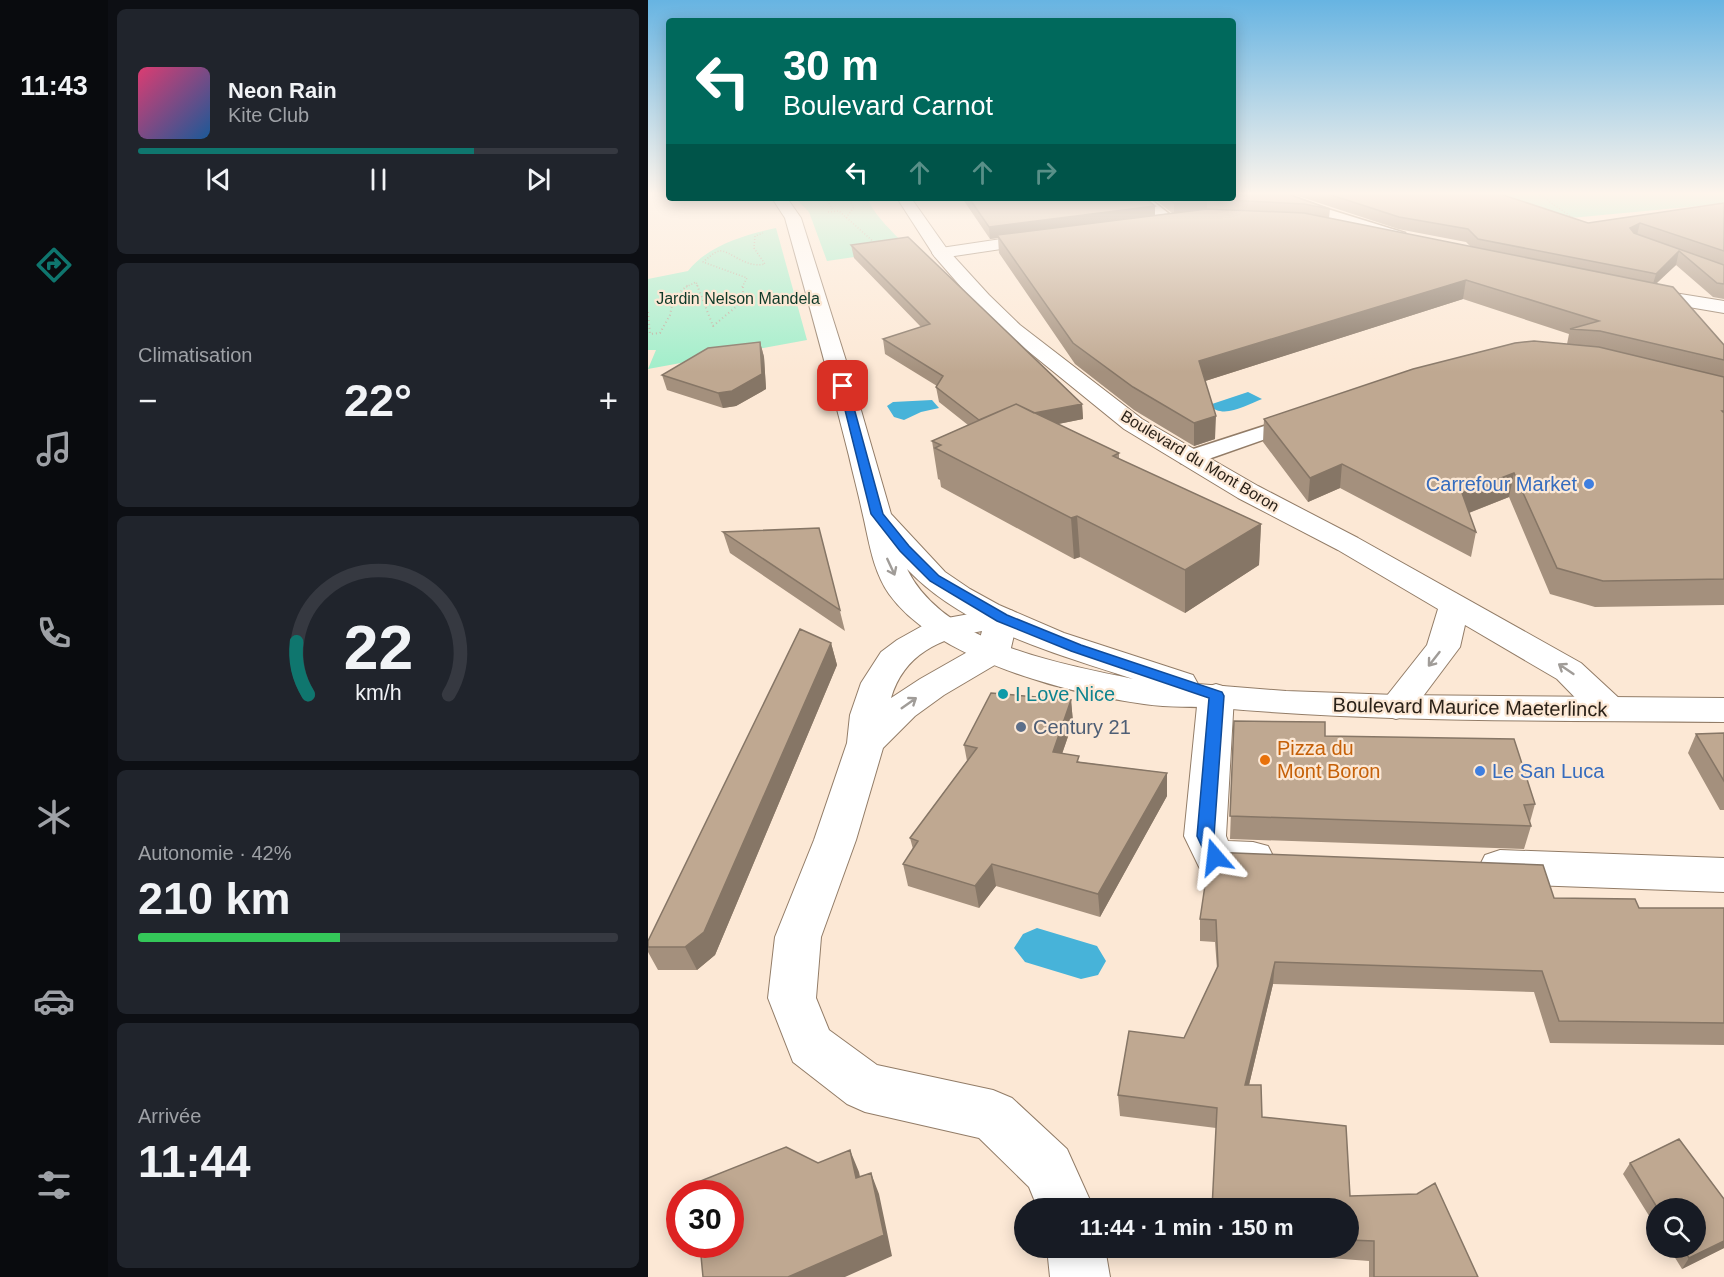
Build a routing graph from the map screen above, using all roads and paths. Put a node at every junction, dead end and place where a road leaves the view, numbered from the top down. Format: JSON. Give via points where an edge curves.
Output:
{"nodes":[{"id":1,"x":715,"y":253,"type":"edge"},
{"id":2,"x":725,"y":253,"type":"edge"},
{"id":3,"x":757,"y":253,"type":"edge"},
{"id":4,"x":781,"y":253,"type":"edge"},
{"id":5,"x":802,"y":253,"type":"edge"},
{"id":6,"x":940,"y":253,"type":"edge"},
{"id":7,"x":804,"y":259,"type":"junction"},
{"id":8,"x":1626,"y":290,"type":"edge"},
{"id":9,"x":1724,"y":308,"type":"edge"},
{"id":10,"x":648,"y":312,"type":"edge"},
{"id":11,"x":1314,"y":416,"type":"edge"},
{"id":12,"x":1189,"y":458,"type":"junction"},
{"id":13,"x":877,"y":514,"type":"junction"},
{"id":14,"x":1455,"y":606,"type":"junction"},
{"id":15,"x":1002,"y":618,"type":"junction"},
{"id":16,"x":942,"y":628,"type":"junction"},
{"id":17,"x":993,"y":652,"type":"junction"},
{"id":18,"x":1216,"y":696,"type":"junction"},
{"id":19,"x":1396,"y":707,"type":"junction"},
{"id":20,"x":1608,"y":709,"type":"junction"},
{"id":21,"x":1724,"y":710,"type":"edge"},
{"id":22,"x":866,"y":743,"type":"junction"},
{"id":23,"x":1286,"y":860,"type":"edge"},
{"id":24,"x":1463,"y":866,"type":"edge"},
{"id":25,"x":1724,"y":875,"type":"edge"},
{"id":26,"x":1060,"y":1198,"type":"edge"},
{"id":27,"x":1077,"y":1258,"type":"edge"},
{"id":28,"x":1080,"y":1277,"type":"edge"}],
"edges":[{"from":1,"to":10,"type":"path","via":[[703,262],[747,278],[742,287],[743,301],[714,326],[696,282],[674,297],[660,333],[650,334]]},
{"from":2,"to":3,"type":"path","via":[[732,258],[764,265]]},
{"from":4,"to":7,"type":"path","via":[[783,261]]},
{"from":5,"to":7,"type":"street"},
{"from":6,"to":12,"type":"street","name":"Boulevard du Mont Boron","via":[[1013,329],[1133,424]]},
{"from":7,"to":13,"type":"street"},
{"from":8,"to":9,"type":"street"},
{"from":11,"to":12,"type":"lane"},
{"from":12,"to":14,"type":"street","name":"Boulevard du Mont Boron"},
{"from":13,"to":15,"type":"street","via":[[935,579]]},
{"from":13,"to":16,"type":"street","one_way":true,"via":[[885,554],[902,590]]},
{"from":14,"to":19,"type":"street","one_way":true,"via":[[1443,647]]},
{"from":20,"to":14,"type":"street","name":"Boulevard du Mont Boron","one_way":true,"via":[[1569,671]]},
{"from":15,"to":16,"type":"street"},
{"from":15,"to":17,"type":"street"},
{"from":15,"to":18,"type":"street"},
{"from":16,"to":17,"type":"street"},
{"from":16,"to":22,"type":"street","via":[[909,647],[883,675],[868,715]]},
{"from":17,"to":18,"type":"street","via":[[1056,674],[1145,693]]},
{"from":22,"to":17,"type":"street","one_way":true,"via":[[902,708]]},
{"from":18,"to":19,"type":"street","name":"Boulevard Maurice Maeterlinck","via":[[1286,704]]},
{"from":18,"to":23,"type":"street","via":[[1205,836],[1215,857]]},
{"from":19,"to":20,"type":"street","name":"Boulevard Maurice Maeterlinck"},
{"from":20,"to":21,"type":"street","name":"Boulevard Maurice Maeterlinck"},
{"from":22,"to":26,"type":"street","via":[[836,840],[798,937],[792,998],[811,1046],[866,1087],[993,1116],[1048,1168]]},
{"from":24,"to":25,"type":"street"},
{"from":27,"to":28,"type":"street"}]}
